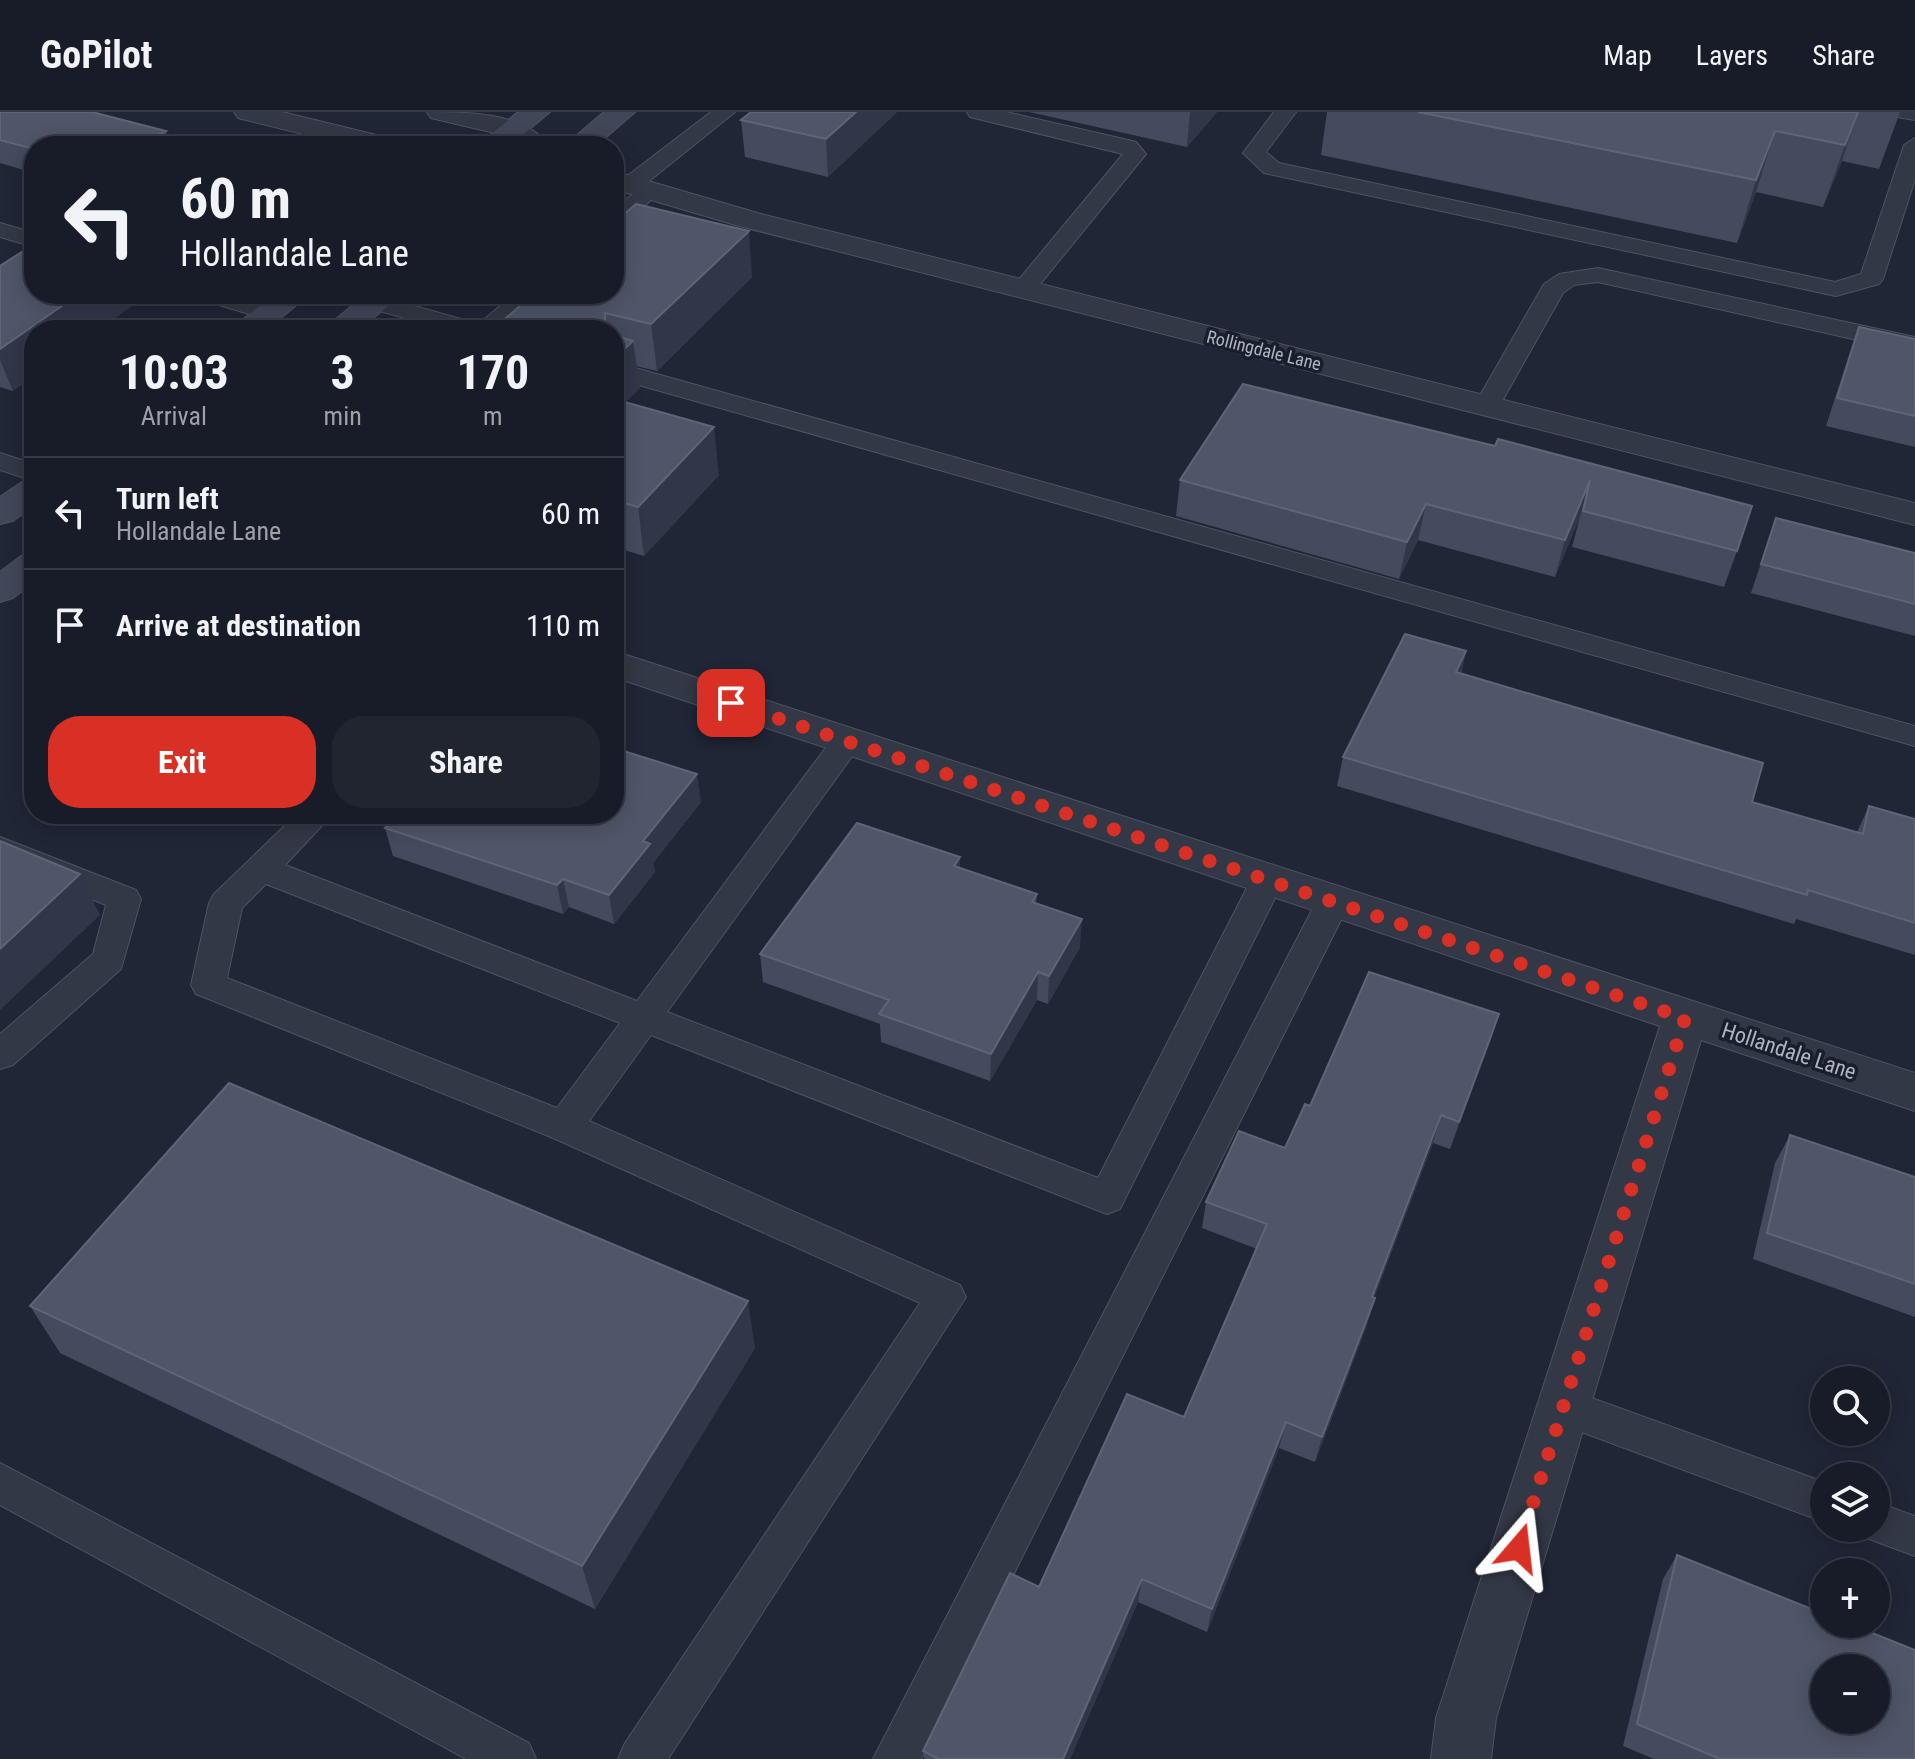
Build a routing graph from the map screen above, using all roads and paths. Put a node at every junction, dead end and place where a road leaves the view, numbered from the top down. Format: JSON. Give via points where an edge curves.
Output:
{"nodes":[{"id":1,"x":248,"y":112,"type":"edge"},
{"id":2,"x":441,"y":112,"type":"edge"},
{"id":3,"x":536,"y":112,"type":"edge"},
{"id":4,"x":621,"y":112,"type":"edge"},
{"id":5,"x":724,"y":112,"type":"edge"},
{"id":6,"x":978,"y":112,"type":"edge"},
{"id":7,"x":1285,"y":112,"type":"edge"},
{"id":8,"x":1905,"y":112,"type":"edge"},
{"id":9,"x":1915,"y":114,"type":"edge"},
{"id":10,"x":346,"y":136,"type":"edge"},
{"id":11,"x":497,"y":136,"type":"edge"},
{"id":12,"x":505,"y":136,"type":"edge"},
{"id":13,"x":591,"y":136,"type":"edge"},
{"id":14,"x":1915,"y":145,"type":"edge"},
{"id":15,"x":631,"y":185,"type":"edge"},
{"id":16,"x":0,"y":230,"type":"edge"},
{"id":17,"x":24,"y":237,"type":"edge"},
{"id":18,"x":1023,"y":289,"type":"junction"},
{"id":19,"x":226,"y":304,"type":"edge"},
{"id":20,"x":281,"y":304,"type":"edge"},
{"id":21,"x":373,"y":304,"type":"edge"},
{"id":22,"x":398,"y":304,"type":"edge"},
{"id":23,"x":517,"y":304,"type":"edge"},
{"id":24,"x":254,"y":320,"type":"edge"},
{"id":25,"x":261,"y":320,"type":"edge"},
{"id":26,"x":352,"y":320,"type":"edge"},
{"id":27,"x":444,"y":320,"type":"edge"},
{"id":28,"x":499,"y":320,"type":"edge"},
{"id":29,"x":1915,"y":345,"type":"edge"},
{"id":30,"x":624,"y":373,"type":"edge"},
{"id":31,"x":1487,"y":406,"type":"junction"},
{"id":32,"x":0,"y":461,"type":"edge"},
{"id":33,"x":24,"y":469,"type":"edge"},
{"id":34,"x":24,"y":496,"type":"edge"},
{"id":35,"x":0,"y":513,"type":"edge"},
{"id":36,"x":1915,"y":514,"type":"edge"},
{"id":37,"x":24,"y":572,"type":"edge"},
{"id":38,"x":0,"y":590,"type":"edge"},
{"id":39,"x":624,"y":667,"type":"edge"},
{"id":40,"x":1915,"y":736,"type":"edge"},
{"id":41,"x":847,"y":741,"type":"junction"},
{"id":42,"x":307,"y":824,"type":"edge"},
{"id":43,"x":0,"y":849,"type":"edge"},
{"id":44,"x":261,"y":869,"type":"junction"},
{"id":45,"x":1267,"y":880,"type":"junction"},
{"id":46,"x":1333,"y":902,"type":"junction"},
{"id":47,"x":645,"y":1016,"type":"junction"},
{"id":48,"x":1685,"y":1018,"type":"junction"},
{"id":49,"x":0,"y":1055,"type":"edge"},
{"id":50,"x":1915,"y":1092,"type":"edge"},
{"id":51,"x":564,"y":1126,"type":"junction"},
{"id":52,"x":1564,"y":1407,"type":"junction"},
{"id":53,"x":0,"y":1483,"type":"edge"},
{"id":54,"x":1810,"y":1497,"type":"edge"},
{"id":55,"x":1890,"y":1527,"type":"edge"},
{"id":56,"x":1915,"y":1536,"type":"edge"},
{"id":57,"x":513,"y":1759,"type":"edge"},
{"id":58,"x":641,"y":1759,"type":"edge"},
{"id":59,"x":896,"y":1759,"type":"edge"},
{"id":60,"x":1461,"y":1759,"type":"edge"}],
"edges":[{"from":1,"to":10,"type":"street"},
{"from":2,"to":11,"type":"street"},
{"from":3,"to":12,"type":"main road"},
{"from":4,"to":13,"type":"main road"},
{"from":5,"to":15,"type":"lane"},
{"from":6,"to":18,"type":"lane","via":[[1128,147],[1135,154]]},
{"from":7,"to":14,"type":"lane","via":[[1254,153],[1272,168],[1836,289],[1871,279]]},
{"from":8,"to":9,"type":"lane"},
{"from":15,"to":18,"type":"street","name":"Rollingdale Lane"},
{"from":16,"to":17,"type":"lane"},
{"from":18,"to":31,"type":"street","name":"Rollingdale Lane"},
{"from":19,"to":24,"type":"lane"},
{"from":20,"to":25,"type":"main road"},
{"from":21,"to":26,"type":"main road"},
{"from":22,"to":27,"type":"lane"},
{"from":23,"to":28,"type":"lane"},
{"from":29,"to":31,"type":"lane","via":[[1654,285],[1598,275],[1567,279],[1553,289]]},
{"from":30,"to":40,"type":"lane"},
{"from":31,"to":36,"type":"street","name":"Rollingdale Lane"},
{"from":32,"to":33,"type":"lane"},
{"from":34,"to":35,"type":"main road"},
{"from":37,"to":38,"type":"main road"},
{"from":39,"to":41,"type":"street","name":"Hollandale Lane"},
{"from":41,"to":45,"type":"street","name":"Hollandale Lane"},
{"from":41,"to":47,"type":"lane"},
{"from":42,"to":44,"type":"lane"},
{"from":43,"to":49,"type":"lane","via":[[124,899],[109,960]]},
{"from":44,"to":47,"type":"lane"},
{"from":44,"to":51,"type":"lane","via":[[226,903],[208,985]]},
{"from":45,"to":46,"type":"street","name":"Hollandale Lane"},
{"from":45,"to":47,"type":"lane","via":[[1107,1198]]},
{"from":46,"to":48,"type":"street","name":"Hollandale Lane"},
{"from":46,"to":59,"type":"lane"},
{"from":47,"to":51,"type":"lane"},
{"from":48,"to":50,"type":"street","name":"Hollandale Lane"},
{"from":48,"to":52,"type":"street"},
{"from":51,"to":58,"type":"lane","via":[[946,1297]]},
{"from":52,"to":54,"type":"lane"},
{"from":52,"to":60,"type":"street","via":[[1466,1718]]},
{"from":53,"to":57,"type":"lane"},
{"from":55,"to":56,"type":"lane"}]}
